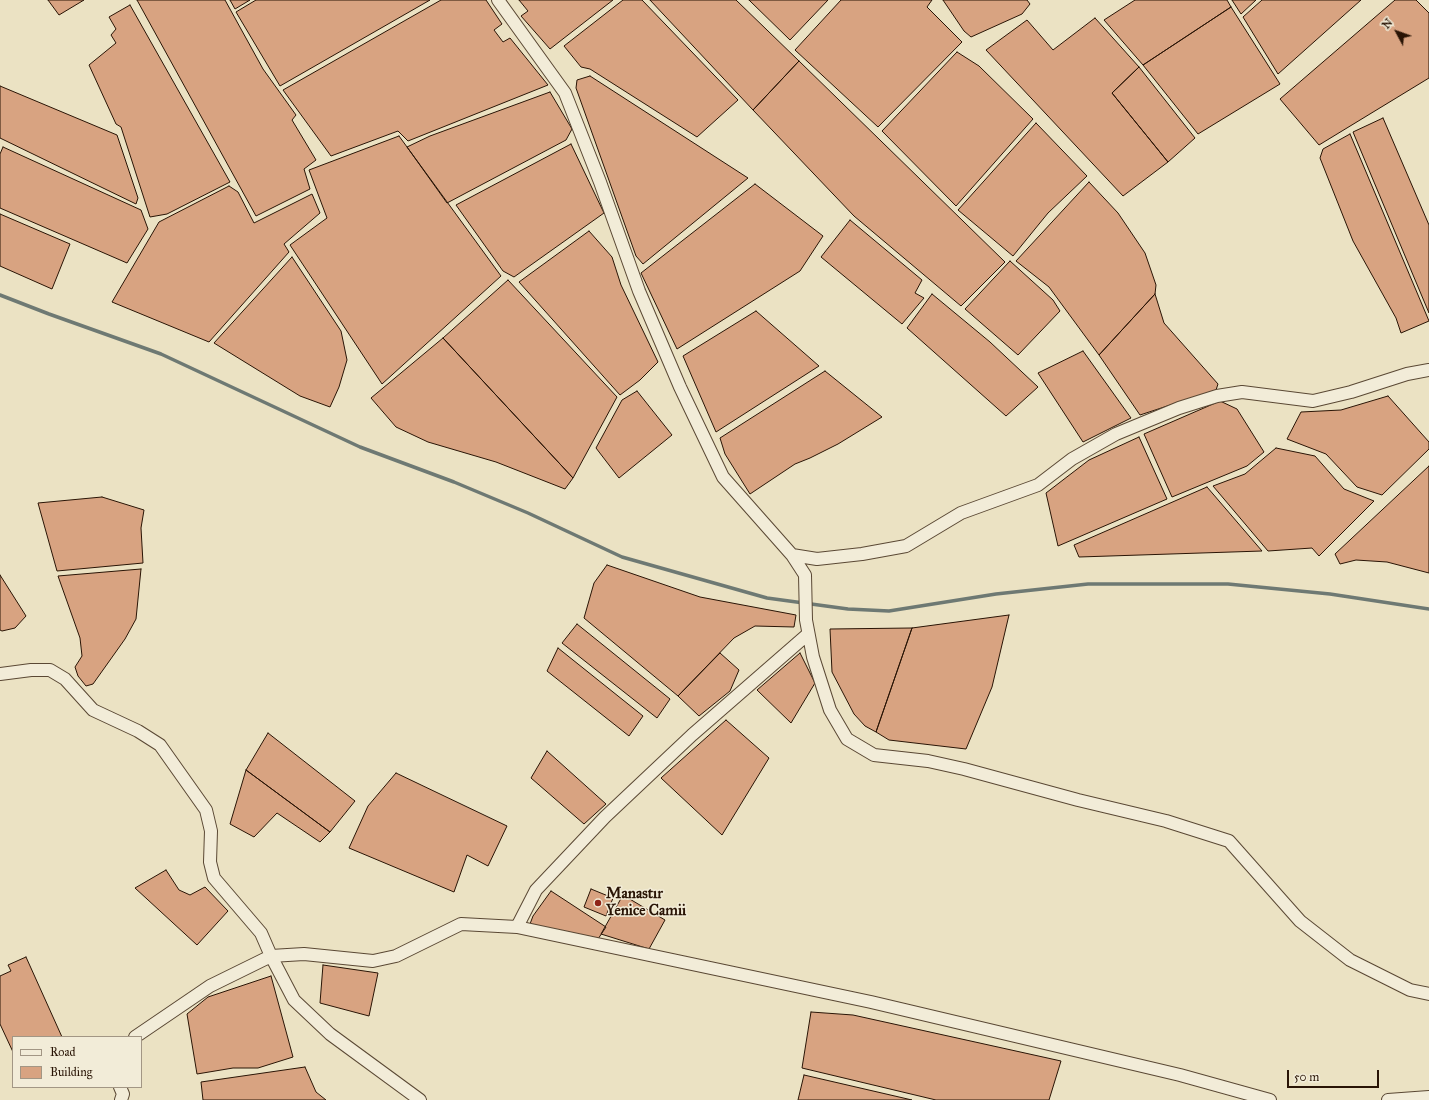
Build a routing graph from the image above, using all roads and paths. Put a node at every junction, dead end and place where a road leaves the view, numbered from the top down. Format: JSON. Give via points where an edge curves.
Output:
{"nodes":[{"id":1,"x":498,"y":0,"type":"edge"},
{"id":2,"x":1429,"y":370,"type":"edge"},
{"id":3,"x":792,"y":555,"type":"junction"},
{"id":4,"x":808,"y":634,"type":"junction"},
{"id":5,"x":0,"y":674,"type":"edge"},
{"id":6,"x":517,"y":927,"type":"junction"},
{"id":7,"x":271,"y":956,"type":"junction"},
{"id":8,"x":1429,"y":994,"type":"edge"},
{"id":9,"x":136,"y":1036,"type":"edge"},
{"id":10,"x":120,"y":1088,"type":"edge"},
{"id":11,"x":1429,"y":1097,"type":"edge"},
{"id":12,"x":121,"y":1100,"type":"edge"},
{"id":13,"x":420,"y":1100,"type":"edge"},
{"id":14,"x":1270,"y":1100,"type":"edge"},
{"id":15,"x":1388,"y":1100,"type":"edge"}],
"edges":[{"from":1,"to":3,"type":"street","via":[[565,93],[639,291],[680,387],[723,476]]},
{"from":2,"to":3,"type":"street","via":[[1313,401],[1242,392],[1218,396],[1179,408],[1116,434],[1072,459],[1038,485],[961,513],[906,546],[818,558]]},
{"from":3,"to":4,"type":"street","via":[[805,575]]},
{"from":4,"to":6,"type":"street","via":[[698,730],[605,817],[536,890]]},
{"from":4,"to":8,"type":"street","via":[[812,657],[830,710],[847,739],[874,755],[942,764],[1166,821],[1229,841],[1300,921],[1350,960],[1410,990]]},
{"from":5,"to":7,"type":"street","via":[[50,670],[65,679],[93,710],[138,730],[160,745],[206,810],[211,832],[210,862],[214,878],[261,933]]},
{"from":6,"to":7,"type":"street","via":[[461,924],[396,956],[373,961],[304,954]]},
{"from":6,"to":14,"type":"street","via":[[871,1002],[1180,1074]]},
{"from":7,"to":9,"type":"street","via":[[210,986]]},
{"from":7,"to":13,"type":"street","via":[[294,1000],[330,1034]]},
{"from":10,"to":12,"type":"street","via":[[123,1094]]},
{"from":11,"to":15,"type":"street"}]}
